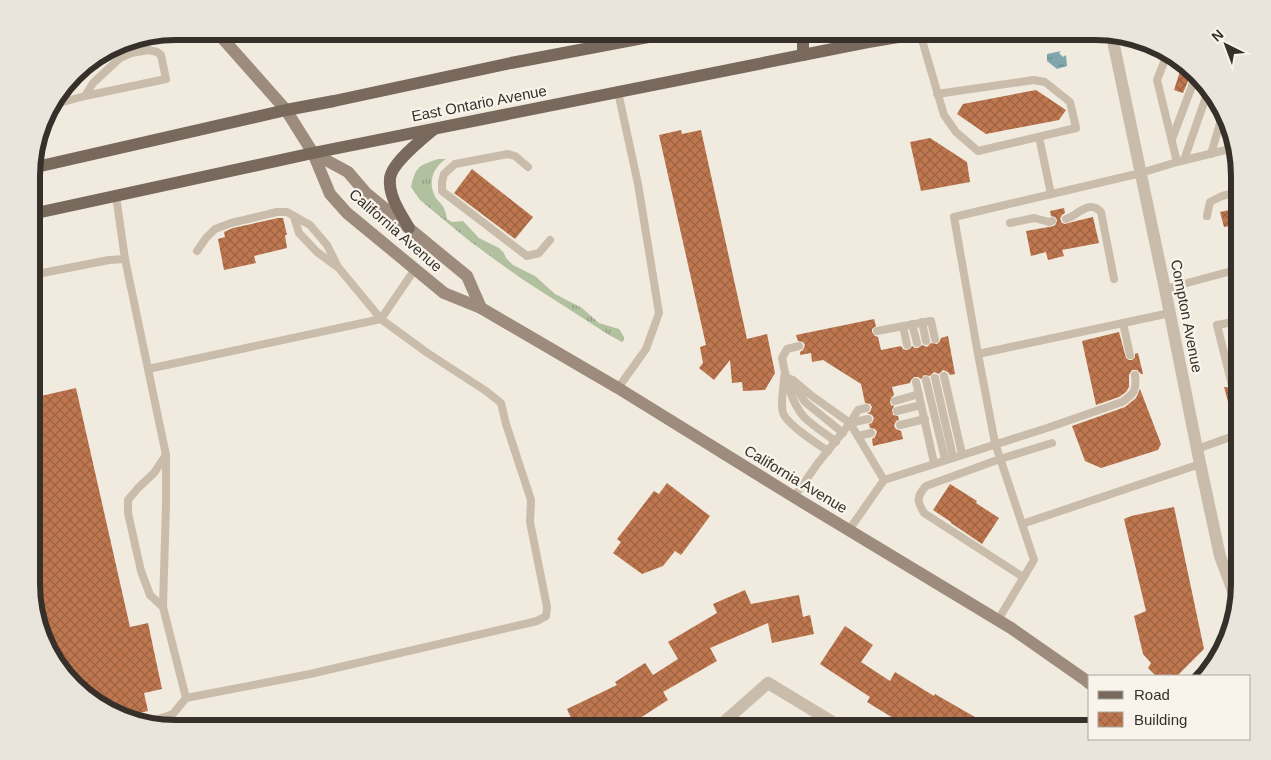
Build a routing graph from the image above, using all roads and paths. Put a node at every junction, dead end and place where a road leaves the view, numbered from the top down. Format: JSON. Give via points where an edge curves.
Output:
{"nodes":[{"id":1,"x":224,"y":40,"type":"edge"},
{"id":2,"x":632,"y":40,"type":"edge"},
{"id":3,"x":803,"y":40,"type":"edge"},
{"id":4,"x":881,"y":40,"type":"edge"},
{"id":5,"x":922,"y":40,"type":"edge"},
{"id":6,"x":1113,"y":41,"type":"edge"},
{"id":7,"x":803,"y":55,"type":"junction"},
{"id":8,"x":1165,"y":59,"type":"edge"},
{"id":9,"x":1193,"y":82,"type":"edge"},
{"id":10,"x":618,"y":92,"type":"junction"},
{"id":11,"x":938,"y":94,"type":"junction"},
{"id":12,"x":85,"y":96,"type":"junction"},
{"id":13,"x":1206,"y":97,"type":"edge"},
{"id":14,"x":62,"y":102,"type":"edge"},
{"id":15,"x":286,"y":110,"type":"junction"},
{"id":16,"x":1220,"y":122,"type":"edge"},
{"id":17,"x":435,"y":128,"type":"junction"},
{"id":18,"x":1039,"y":136,"type":"junction"},
{"id":19,"x":1172,"y":139,"type":"junction"},
{"id":20,"x":1228,"y":150,"type":"edge"},
{"id":21,"x":313,"y":153,"type":"junction"},
{"id":22,"x":1211,"y":154,"type":"junction"},
{"id":23,"x":1180,"y":161,"type":"junction"},
{"id":24,"x":41,"y":166,"type":"edge"},
{"id":25,"x":528,"y":167,"type":"dead end"},
{"id":26,"x":1141,"y":173,"type":"junction"},
{"id":27,"x":1051,"y":194,"type":"junction"},
{"id":28,"x":1231,"y":194,"type":"edge"},
{"id":29,"x":116,"y":196,"type":"junction"},
{"id":30,"x":40,"y":212,"type":"edge"},
{"id":31,"x":1207,"y":216,"type":"dead end"},
{"id":32,"x":294,"y":217,"type":"junction"},
{"id":33,"x":1066,"y":219,"type":"dead end"},
{"id":34,"x":1052,"y":221,"type":"dead end"},
{"id":35,"x":1010,"y":223,"type":"dead end"},
{"id":36,"x":409,"y":228,"type":"junction"},
{"id":37,"x":550,"y":240,"type":"dead end"},
{"id":38,"x":197,"y":251,"type":"dead end"},
{"id":39,"x":125,"y":259,"type":"junction"},
{"id":40,"x":338,"y":267,"type":"junction"},
{"id":41,"x":415,"y":269,"type":"junction"},
{"id":42,"x":1231,"y":271,"type":"edge"},
{"id":43,"x":40,"y":273,"type":"edge"},
{"id":44,"x":1114,"y":279,"type":"dead end"},
{"id":45,"x":1165,"y":289,"type":"junction"},
{"id":46,"x":481,"y":308,"type":"junction"},
{"id":47,"x":1170,"y":313,"type":"junction"},
{"id":48,"x":381,"y":319,"type":"junction"},
{"id":49,"x":922,"y":322,"type":"junction"},
{"id":50,"x":1231,"y":322,"type":"edge"},
{"id":51,"x":1123,"y":323,"type":"junction"},
{"id":52,"x":912,"y":324,"type":"junction"},
{"id":53,"x":903,"y":326,"type":"junction"},
{"id":54,"x":877,"y":331,"type":"dead end"},
{"id":55,"x":935,"y":339,"type":"dead end"},
{"id":56,"x":926,"y":341,"type":"dead end"},
{"id":57,"x":917,"y":343,"type":"dead end"},
{"id":58,"x":907,"y":345,"type":"dead end"},
{"id":59,"x":799,"y":346,"type":"dead end"},
{"id":60,"x":978,"y":354,"type":"junction"},
{"id":61,"x":1130,"y":355,"type":"dead end"},
{"id":62,"x":148,"y":369,"type":"junction"},
{"id":63,"x":785,"y":372,"type":"junction"},
{"id":64,"x":944,"y":376,"type":"dead end"},
{"id":65,"x":1135,"y":376,"type":"dead end"},
{"id":66,"x":935,"y":378,"type":"dead end"},
{"id":67,"x":926,"y":380,"type":"dead end"},
{"id":68,"x":1231,"y":381,"type":"edge"},
{"id":69,"x":916,"y":382,"type":"dead end"},
{"id":70,"x":618,"y":388,"type":"junction"},
{"id":71,"x":918,"y":393,"type":"junction"},
{"id":72,"x":895,"y":401,"type":"dead end"},
{"id":73,"x":921,"y":405,"type":"junction"},
{"id":74,"x":866,"y":408,"type":"dead end"},
{"id":75,"x":897,"y":411,"type":"dead end"},
{"id":76,"x":868,"y":419,"type":"dead end"},
{"id":77,"x":925,"y":419,"type":"junction"},
{"id":78,"x":850,"y":423,"type":"junction"},
{"id":79,"x":900,"y":425,"type":"dead end"},
{"id":80,"x":843,"y":433,"type":"junction"},
{"id":81,"x":871,"y":433,"type":"dead end"},
{"id":82,"x":858,"y":436,"type":"junction"},
{"id":83,"x":1231,"y":437,"type":"edge"},
{"id":84,"x":836,"y":442,"type":"junction"},
{"id":85,"x":995,"y":443,"type":"junction"},
{"id":86,"x":1052,"y":443,"type":"dead end"},
{"id":87,"x":1197,"y":449,"type":"junction"},
{"id":88,"x":828,"y":451,"type":"junction"},
{"id":89,"x":962,"y":454,"type":"junction"},
{"id":90,"x":166,"y":455,"type":"junction"},
{"id":91,"x":949,"y":458,"type":"junction"},
{"id":92,"x":1000,"y":459,"type":"junction"},
{"id":93,"x":934,"y":463,"type":"junction"},
{"id":94,"x":1200,"y":464,"type":"junction"},
{"id":95,"x":884,"y":480,"type":"junction"},
{"id":96,"x":794,"y":497,"type":"junction"},
{"id":97,"x":1022,"y":524,"type":"junction"},
{"id":98,"x":849,"y":530,"type":"junction"},
{"id":99,"x":1023,"y":577,"type":"junction"},
{"id":100,"x":1231,"y":586,"type":"edge"},
{"id":101,"x":163,"y":608,"type":"junction"},
{"id":102,"x":998,"y":620,"type":"junction"},
{"id":103,"x":1088,"y":682,"type":"edge"},
{"id":104,"x":186,"y":698,"type":"junction"},
{"id":105,"x":159,"y":719,"type":"edge"},
{"id":106,"x":726,"y":720,"type":"edge"},
{"id":107,"x":830,"y":720,"type":"edge"}],
"edges":[{"from":1,"to":15,"type":"main road","name":"California Avenue"},
{"from":2,"to":15,"type":"main road","name":"East Ontario Avenue"},
{"from":3,"to":7,"type":"main road"},
{"from":4,"to":7,"type":"main road","name":"East Ontario Avenue"},
{"from":5,"to":11,"type":"lane"},
{"from":6,"to":26,"type":"street","name":"Compton Avenue"},
{"from":7,"to":10,"type":"main road","name":"East Ontario Avenue"},
{"from":8,"to":19,"type":"lane","via":[[1157,80]]},
{"from":9,"to":19,"type":"lane"},
{"from":10,"to":17,"type":"main road","name":"East Ontario Avenue"},
{"from":10,"to":70,"type":"lane","via":[[638,184],[659,313],[646,349]]},
{"from":11,"to":18,"type":"lane","via":[[944,115],[956,132],[978,150]]},
{"from":11,"to":18,"type":"lane","via":[[1034,80],[1044,82],[1070,102],[1076,128]]},
{"from":12,"to":12,"type":"lane","via":[[166,79],[161,55],[149,50],[120,58],[93,83]]},
{"from":12,"to":14,"type":"lane"},
{"from":13,"to":23,"type":"lane"},
{"from":15,"to":21,"type":"main road","name":"California Avenue"},
{"from":15,"to":24,"type":"main road","name":"East Ontario Avenue"},
{"from":16,"to":22,"type":"lane"},
{"from":17,"to":21,"type":"main road","name":"East Ontario Avenue"},
{"from":17,"to":36,"type":"main road","via":[[396,165],[390,177],[394,202]]},
{"from":18,"to":27,"type":"lane"},
{"from":19,"to":23,"type":"lane"},
{"from":20,"to":22,"type":"lane"},
{"from":21,"to":29,"type":"main road","name":"East Ontario Avenue"},
{"from":21,"to":36,"type":"main road","name":"California Avenue","via":[[348,172],[366,193]]},
{"from":21,"to":41,"type":"main road","name":"California Avenue","via":[[330,194],[347,213]]},
{"from":22,"to":23,"type":"lane"},
{"from":23,"to":26,"type":"lane"},
{"from":25,"to":37,"type":"lane","via":[[508,154],[455,164],[444,174],[442,190],[527,256],[539,252]]},
{"from":26,"to":27,"type":"lane"},
{"from":26,"to":45,"type":"street","name":"Compton Avenue"},
{"from":27,"to":60,"type":"lane","via":[[954,217]]},
{"from":28,"to":31,"type":"lane","via":[[1210,202]]},
{"from":29,"to":30,"type":"main road","name":"East Ontario Avenue"},
{"from":29,"to":39,"type":"lane"},
{"from":32,"to":38,"type":"lane","via":[[287,212],[277,212],[231,223],[216,229]]},
{"from":32,"to":40,"type":"lane","via":[[310,225],[327,245]]},
{"from":32,"to":40,"type":"lane","via":[[299,233]]},
{"from":33,"to":44,"type":"lane","via":[[1087,207],[1098,208]]},
{"from":34,"to":35,"type":"lane","via":[[1034,218]]},
{"from":36,"to":46,"type":"main road","name":"California Avenue","via":[[468,276]]},
{"from":39,"to":43,"type":"lane"},
{"from":39,"to":62,"type":"lane"},
{"from":40,"to":48,"type":"lane"},
{"from":41,"to":46,"type":"main road","name":"California Avenue","via":[[444,293]]},
{"from":41,"to":48,"type":"lane"},
{"from":42,"to":45,"type":"lane"},
{"from":45,"to":47,"type":"street","name":"Compton Avenue"},
{"from":46,"to":70,"type":"main road","name":"California Avenue"},
{"from":47,"to":51,"type":"lane"},
{"from":47,"to":87,"type":"street","name":"Compton Avenue"},
{"from":48,"to":62,"type":"lane"},
{"from":48,"to":104,"type":"lane","via":[[501,403],[531,500],[530,522],[546,616],[537,621],[319,672]]},
{"from":49,"to":52,"type":"lane"},
{"from":49,"to":55,"type":"lane","via":[[931,321]]},
{"from":49,"to":56,"type":"lane"},
{"from":50,"to":68,"type":"lane","via":[[1217,325]]},
{"from":51,"to":60,"type":"lane"},
{"from":51,"to":61,"type":"lane"},
{"from":52,"to":53,"type":"lane"},
{"from":52,"to":57,"type":"lane"},
{"from":53,"to":54,"type":"lane"},
{"from":53,"to":58,"type":"lane"},
{"from":59,"to":63,"type":"lane","via":[[787,349],[782,358]]},
{"from":60,"to":85,"type":"lane"},
{"from":62,"to":90,"type":"lane"},
{"from":63,"to":78,"type":"lane"},
{"from":63,"to":80,"type":"lane","via":[[805,402]]},
{"from":63,"to":84,"type":"lane","via":[[794,404]]},
{"from":63,"to":88,"type":"lane","via":[[784,414],[810,440]]},
{"from":64,"to":89,"type":"lane"},
{"from":65,"to":85,"type":"lane","via":[[1135,390],[1122,402]]},
{"from":66,"to":91,"type":"lane"},
{"from":67,"to":91,"type":"lane"},
{"from":69,"to":71,"type":"lane"},
{"from":70,"to":96,"type":"main road","name":"California Avenue"},
{"from":71,"to":72,"type":"lane"},
{"from":71,"to":73,"type":"lane"},
{"from":73,"to":75,"type":"lane"},
{"from":73,"to":77,"type":"lane"},
{"from":74,"to":78,"type":"lane","via":[[858,410]]},
{"from":76,"to":78,"type":"lane"},
{"from":77,"to":79,"type":"lane"},
{"from":77,"to":93,"type":"lane"},
{"from":78,"to":80,"type":"lane"},
{"from":78,"to":82,"type":"lane"},
{"from":80,"to":84,"type":"lane"},
{"from":81,"to":82,"type":"lane"},
{"from":82,"to":95,"type":"lane"},
{"from":83,"to":87,"type":"lane"},
{"from":84,"to":88,"type":"lane"},
{"from":85,"to":89,"type":"lane"},
{"from":85,"to":92,"type":"lane"},
{"from":86,"to":92,"type":"lane"},
{"from":87,"to":94,"type":"street","name":"Compton Avenue"},
{"from":88,"to":96,"type":"lane"},
{"from":89,"to":91,"type":"lane"},
{"from":90,"to":101,"type":"lane"},
{"from":90,"to":101,"type":"lane","via":[[128,500],[141,571],[150,596]]},
{"from":91,"to":93,"type":"lane"},
{"from":92,"to":97,"type":"lane"},
{"from":92,"to":99,"type":"lane","via":[[926,486],[919,494],[918,504],[924,513]]},
{"from":93,"to":95,"type":"lane"},
{"from":94,"to":97,"type":"lane"},
{"from":94,"to":100,"type":"street","name":"Compton Avenue","via":[[1220,556]]},
{"from":95,"to":98,"type":"lane"},
{"from":96,"to":98,"type":"main road","name":"California Avenue"},
{"from":97,"to":99,"type":"lane","via":[[1034,560]]},
{"from":98,"to":102,"type":"main road","name":"California Avenue"},
{"from":99,"to":102,"type":"lane"},
{"from":101,"to":104,"type":"lane"},
{"from":102,"to":103,"type":"main road","name":"California Avenue"},
{"from":104,"to":105,"type":"lane","via":[[173,714]]},
{"from":106,"to":107,"type":"street","via":[[768,683]]}]}
